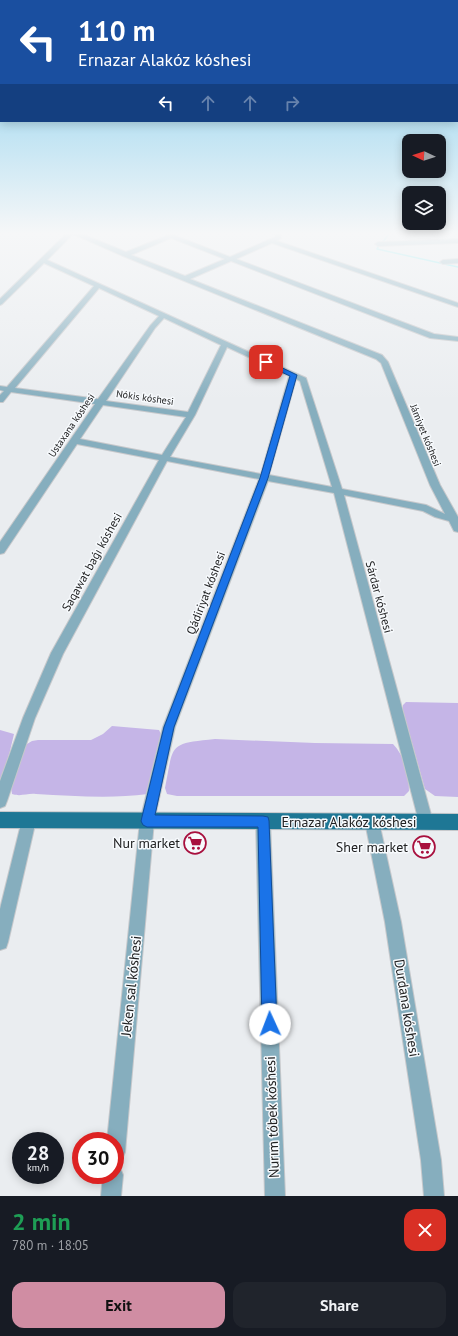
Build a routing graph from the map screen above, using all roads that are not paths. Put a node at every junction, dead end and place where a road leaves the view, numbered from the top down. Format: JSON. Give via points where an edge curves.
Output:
{"nodes":[{"id":1,"x":14,"y":290,"type":"edge"},
{"id":2,"x":94,"y":290,"type":"edge"},
{"id":3,"x":109,"y":290,"type":"edge"},
{"id":4,"x":214,"y":290,"type":"edge"},
{"id":5,"x":313,"y":290,"type":"edge"},
{"id":6,"x":416,"y":290,"type":"edge"},
{"id":7,"x":0,"y":303,"type":"edge"},
{"id":8,"x":458,"y":304,"type":"edge"},
{"id":9,"x":164,"y":315,"type":"junction"},
{"id":10,"x":456,"y":339,"type":"edge"},
{"id":11,"x":225,"y":344,"type":"junction"},
{"id":12,"x":458,"y":347,"type":"edge"},
{"id":13,"x":298,"y":377,"type":"junction"},
{"id":14,"x":4,"y":389,"type":"edge"},
{"id":15,"x":0,"y":400,"type":"edge"},
{"id":16,"x":101,"y":401,"type":"junction"},
{"id":17,"x":191,"y":415,"type":"junction"},
{"id":18,"x":74,"y":441,"type":"junction"},
{"id":19,"x":164,"y":459,"type":"junction"},
{"id":20,"x":264,"y":478,"type":"junction"},
{"id":21,"x":338,"y":492,"type":"junction"},
{"id":22,"x":455,"y":520,"type":"edge"},
{"id":23,"x":458,"y":529,"type":"edge"},
{"id":24,"x":0,"y":550,"type":"edge"},
{"id":25,"x":0,"y":801,"type":"edge"},
{"id":26,"x":0,"y":820,"type":"edge"},
{"id":27,"x":30,"y":820,"type":"junction"},
{"id":28,"x":147,"y":821,"type":"junction"},
{"id":29,"x":263,"y":821,"type":"junction"},
{"id":30,"x":372,"y":822,"type":"junction"},
{"id":31,"x":426,"y":822,"type":"junction"},
{"id":32,"x":458,"y":822,"type":"edge"},
{"id":33,"x":0,"y":942,"type":"edge"},
{"id":34,"x":117,"y":1132,"type":"edge"},
{"id":35,"x":112,"y":1184,"type":"edge"},
{"id":36,"x":111,"y":1196,"type":"edge"},
{"id":37,"x":275,"y":1196,"type":"edge"},
{"id":38,"x":434,"y":1196,"type":"edge"}],
"edges":[{"from":1,"to":7,"type":"street"},
{"from":2,"to":14,"type":"street"},
{"from":3,"to":9,"type":"street"},
{"from":4,"to":22,"type":"street","name":"Jámiyet kóshesi","via":[[335,341],[379,356],[384,362],[435,485]]},
{"from":5,"to":10,"type":"street","via":[[433,336]]},
{"from":6,"to":8,"type":"street"},
{"from":9,"to":11,"type":"street"},
{"from":9,"to":16,"type":"street","name":"Ustaxana kóshesi","via":[[152,327]]},
{"from":10,"to":12,"type":"street"},
{"from":11,"to":13,"type":"street"},
{"from":11,"to":17,"type":"street","name":"Saqawat baǵı kóshesi"},
{"from":13,"to":20,"type":"street","name":"Qádiriyat kóshesi"},
{"from":13,"to":21,"type":"street","name":"Sárdar kóshesi"},
{"from":14,"to":15,"type":"street"},
{"from":14,"to":16,"type":"street","name":"Nókis kóshesi"},
{"from":16,"to":17,"type":"street","name":"Nókis kóshesi"},
{"from":16,"to":18,"type":"street","name":"Ustaxana kóshesi"},
{"from":17,"to":19,"type":"street","name":"Saqawat baǵı kóshesi"},
{"from":18,"to":19,"type":"street"},
{"from":18,"to":24,"type":"street","name":"Ustaxana kóshesi"},
{"from":19,"to":20,"type":"street"},
{"from":19,"to":25,"type":"street","name":"Saqawat baǵı kóshesi","via":[[57,653],[29,718]]},
{"from":20,"to":21,"type":"street"},
{"from":20,"to":28,"type":"street","name":"Qádiriyat kóshesi","via":[[169,727]]},
{"from":21,"to":22,"type":"street","via":[[426,508]]},
{"from":21,"to":31,"type":"street","name":"Sárdar kóshesi"},
{"from":22,"to":23,"type":"street","name":"Jámiyet kóshesi"},
{"from":26,"to":27,"type":"main road","name":"Ernazar Alakóz kóshesi"},
{"from":27,"to":28,"type":"main road","name":"Ernazar Alakóz kóshesi"},
{"from":27,"to":33,"type":"street"},
{"from":28,"to":29,"type":"main road","name":"Ernazar Alakóz kóshesi"},
{"from":28,"to":34,"type":"street","name":"Jeken sal kóshesi"},
{"from":29,"to":30,"type":"main road","name":"Ernazar Alakóz kóshesi"},
{"from":29,"to":37,"type":"street","name":"Nurım tóbek kóshesi"},
{"from":30,"to":31,"type":"main road","name":"Ernazar Alakóz kóshesi"},
{"from":30,"to":38,"type":"street","name":"Durdana kóshesi","via":[[393,922],[431,1160]]},
{"from":31,"to":32,"type":"main road","name":"Ernazar Alakóz kóshesi"},
{"from":35,"to":36,"type":"street"}]}
